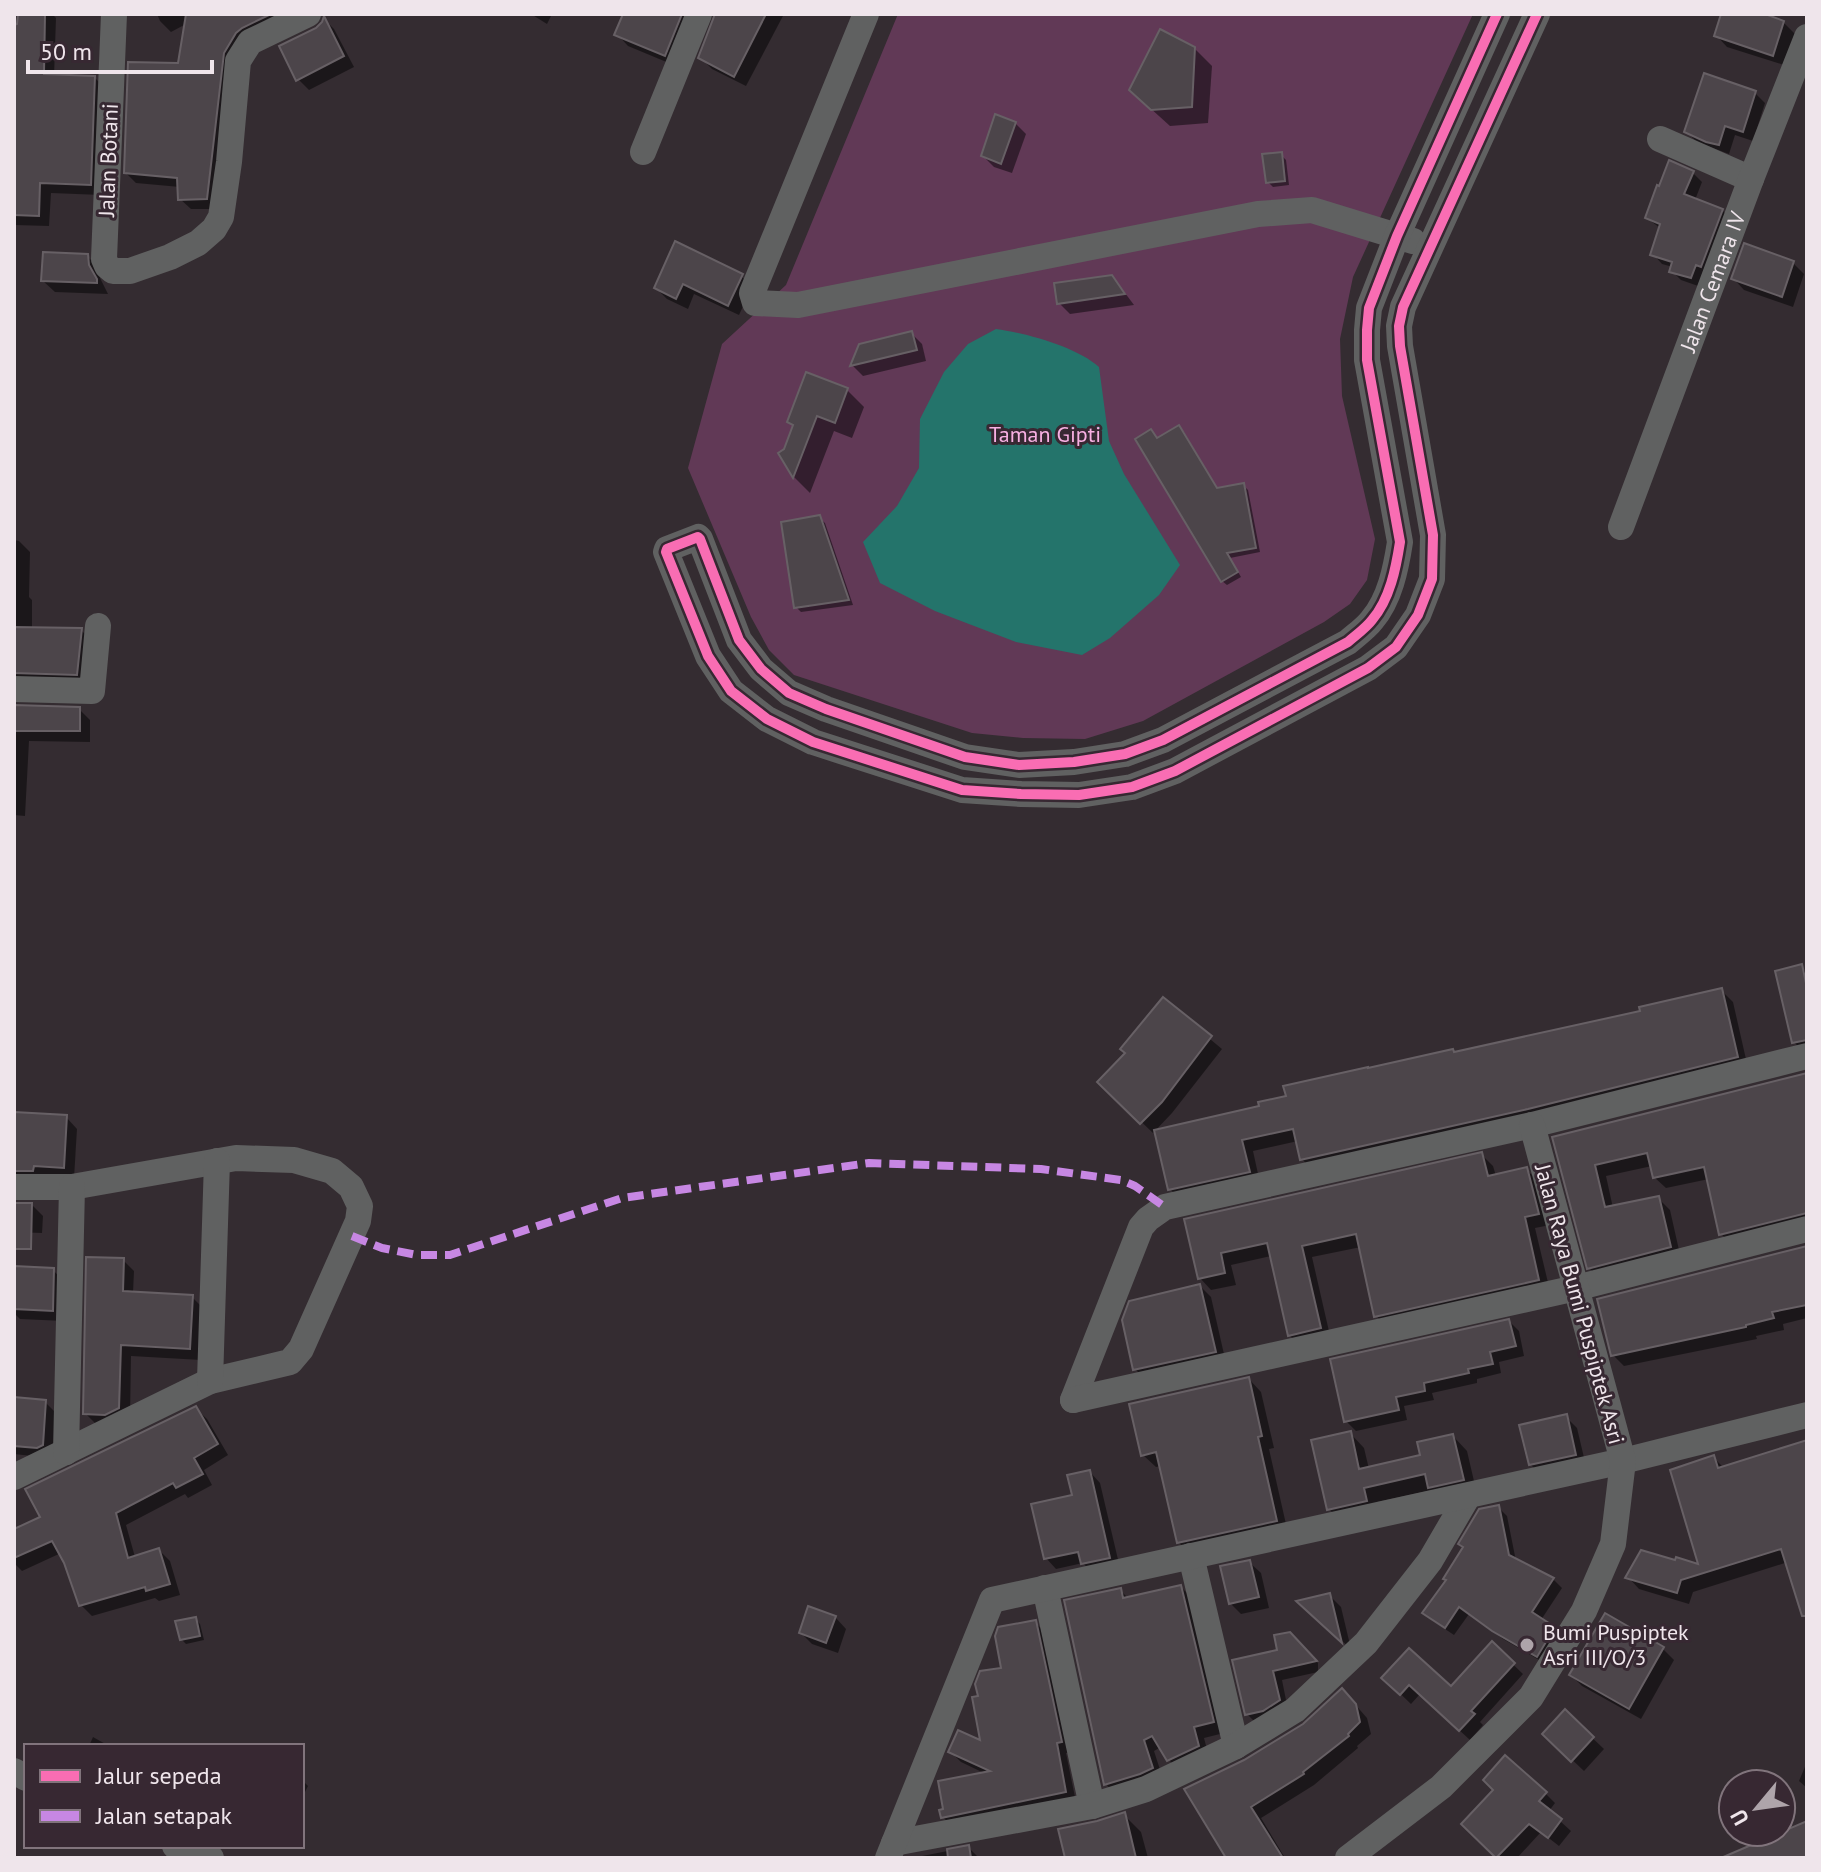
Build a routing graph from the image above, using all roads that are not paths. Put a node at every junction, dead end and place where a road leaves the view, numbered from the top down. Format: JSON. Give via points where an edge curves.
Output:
{"nodes":[{"id":1,"x":114,"y":14,"type":"edge"},
{"id":2,"x":308,"y":14,"type":"edge"},
{"id":3,"x":699,"y":14,"type":"edge"},
{"id":4,"x":866,"y":14,"type":"edge"},
{"id":5,"x":1497,"y":14,"type":"edge"},
{"id":6,"x":1537,"y":14,"type":"edge"},
{"id":7,"x":1807,"y":37,"type":"edge"},
{"id":8,"x":1660,"y":139,"type":"dead end"},
{"id":9,"x":643,"y":152,"type":"dead end"},
{"id":10,"x":1751,"y":179,"type":"junction"},
{"id":11,"x":1397,"y":236,"type":"junction"},
{"id":12,"x":1432,"y":246,"type":"junction"},
{"id":13,"x":1621,"y":527,"type":"dead end"},
{"id":14,"x":98,"y":626,"type":"dead end"},
{"id":15,"x":14,"y":689,"type":"edge"},
{"id":16,"x":1807,"y":1056,"type":"edge"},
{"id":17,"x":1532,"y":1125,"type":"junction"},
{"id":18,"x":217,"y":1161,"type":"junction"},
{"id":19,"x":14,"y":1187,"type":"edge"},
{"id":20,"x":72,"y":1187,"type":"junction"},
{"id":21,"x":1807,"y":1229,"type":"edge"},
{"id":22,"x":1576,"y":1288,"type":"junction"},
{"id":23,"x":210,"y":1381,"type":"junction"},
{"id":24,"x":1807,"y":1415,"type":"edge"},
{"id":25,"x":66,"y":1452,"type":"junction"},
{"id":26,"x":1623,"y":1461,"type":"junction"},
{"id":27,"x":14,"y":1477,"type":"edge"},
{"id":28,"x":1468,"y":1496,"type":"junction"},
{"id":29,"x":1191,"y":1556,"type":"junction"},
{"id":30,"x":1045,"y":1588,"type":"junction"},
{"id":31,"x":1236,"y":1746,"type":"junction"},
{"id":32,"x":1092,"y":1806,"type":"junction"},
{"id":33,"x":181,"y":1848,"type":"edge"},
{"id":34,"x":891,"y":1850,"type":"edge"},
{"id":35,"x":211,"y":1858,"type":"edge"},
{"id":36,"x":1348,"y":1858,"type":"edge"}],
"edges":[{"from":1,"to":2,"type":"street","name":"Jalan Botani","via":[[104,259],[113,271],[130,271],[170,257],[214,229],[221,217],[229,162],[238,61],[250,42]]},
{"from":3,"to":9,"type":"street"},
{"from":4,"to":11,"type":"street","via":[[752,293],[755,303],[798,305],[1258,214],[1312,210]]},
{"from":5,"to":11,"type":"street"},
{"from":6,"to":12,"type":"street"},
{"from":7,"to":10,"type":"street","name":"Jalan Cemara IV"},
{"from":8,"to":10,"type":"street"},
{"from":10,"to":13,"type":"street","name":"Jalan Cemara IV"},
{"from":11,"to":12,"type":"street"},
{"from":11,"to":12,"type":"street","via":[[1369,308],[1367,360],[1400,542],[1387,594],[1373,619],[1348,642],[1163,740],[1125,754],[1019,765],[965,757],[789,693],[739,640],[698,537],[666,552],[708,656],[731,691],[767,719],[813,742],[962,790],[1050,795],[1132,787],[1175,771],[1368,668],[1396,647],[1418,615],[1432,579],[1433,535],[1399,326]]},
{"from":14,"to":15,"type":"street","via":[[92,691]]},
{"from":16,"to":17,"type":"street"},
{"from":17,"to":22,"type":"street","name":"Jalan Raya Bumi Puspiptek Asri"},
{"from":17,"to":22,"type":"street","via":[[1165,1207],[1141,1227],[1073,1400]]},
{"from":18,"to":20,"type":"street"},
{"from":18,"to":23,"type":"street"},
{"from":18,"to":23,"type":"street","via":[[294,1160],[319,1166],[351,1187],[360,1206],[301,1349],[290,1362]]},
{"from":19,"to":20,"type":"street"},
{"from":20,"to":25,"type":"street"},
{"from":21,"to":22,"type":"street"},
{"from":22,"to":26,"type":"street","name":"Jalan Raya Bumi Puspiptek Asri"},
{"from":23,"to":25,"type":"street"},
{"from":24,"to":26,"type":"street"},
{"from":25,"to":27,"type":"street"},
{"from":26,"to":28,"type":"street"},
{"from":26,"to":36,"type":"street","name":"Jalan Raya Bumi Puspiptek Asri","via":[[1613,1544],[1584,1611],[1531,1697],[1441,1787]]},
{"from":28,"to":29,"type":"street"},
{"from":28,"to":31,"type":"street","via":[[1430,1561],[1366,1643],[1295,1710]]},
{"from":29,"to":30,"type":"street"},
{"from":29,"to":31,"type":"street"},
{"from":30,"to":32,"type":"street"},
{"from":30,"to":34,"type":"street","via":[[992,1600]]},
{"from":31,"to":32,"type":"street","via":[[1146,1789]]},
{"from":32,"to":34,"type":"street"},
{"from":33,"to":35,"type":"street"}]}
